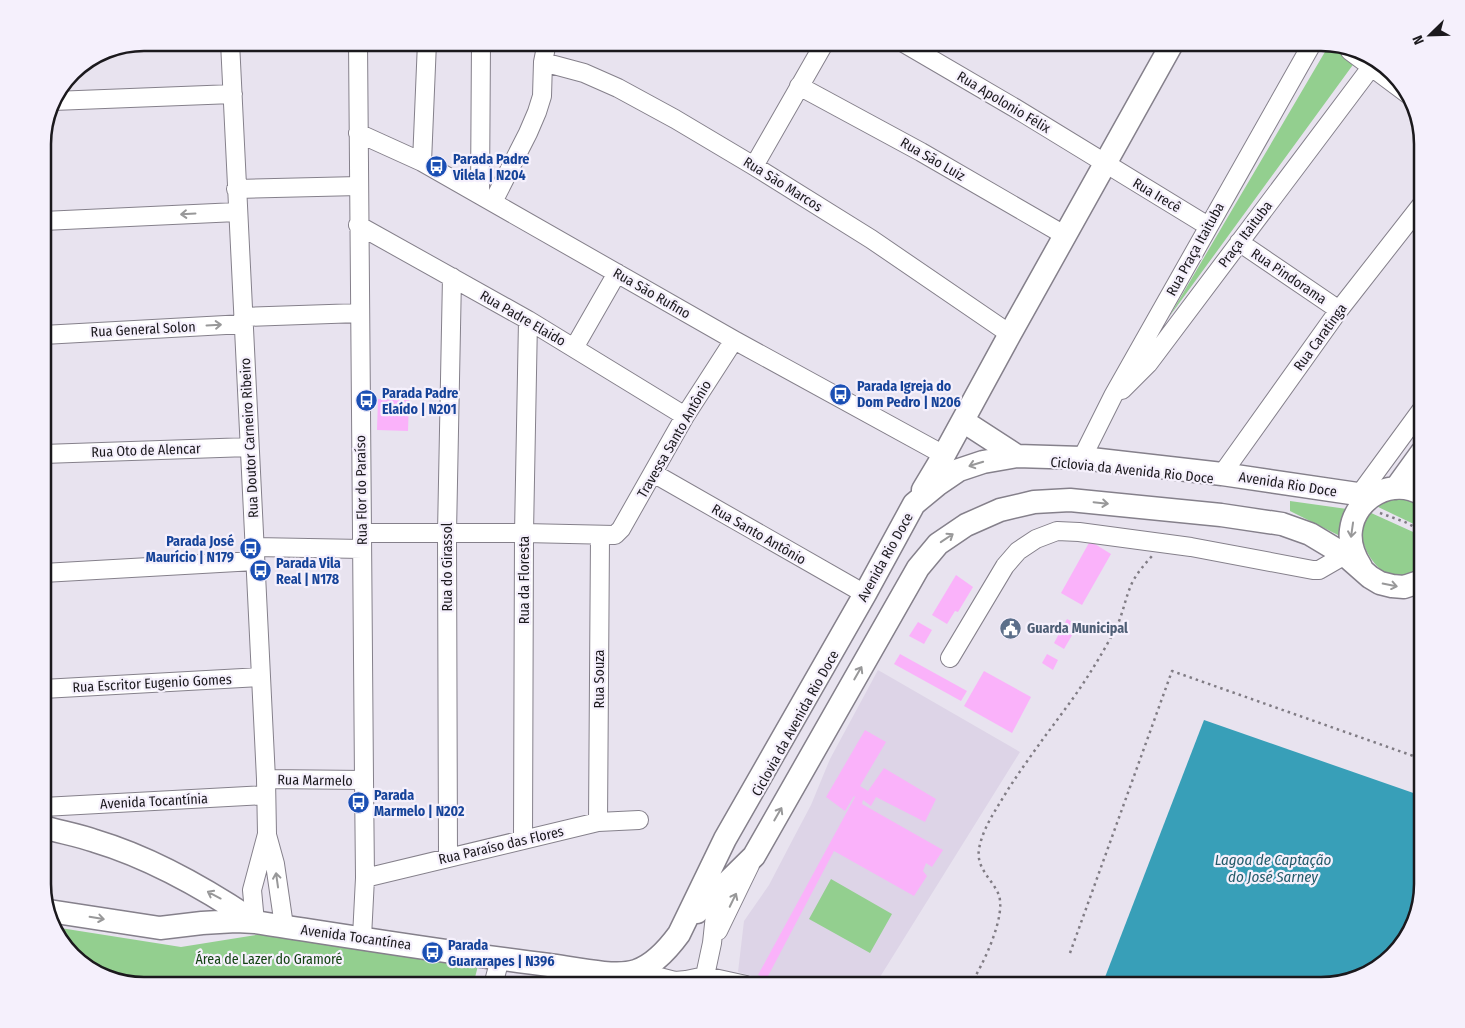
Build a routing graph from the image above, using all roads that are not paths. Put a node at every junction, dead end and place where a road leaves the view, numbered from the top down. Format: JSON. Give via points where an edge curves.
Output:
{"nodes":[{"id":1,"x":231,"y":51,"type":"edge"},
{"id":2,"x":358,"y":51,"type":"edge"},
{"id":3,"x":427,"y":51,"type":"edge"},
{"id":4,"x":481,"y":51,"type":"edge"},
{"id":5,"x":545,"y":51,"type":"edge"},
{"id":6,"x":820,"y":51,"type":"edge"},
{"id":7,"x":917,"y":51,"type":"edge"},
{"id":8,"x":1168,"y":51,"type":"edge"},
{"id":9,"x":1308,"y":51,"type":"edge"},
{"id":10,"x":543,"y":62,"type":"junction"},
{"id":11,"x":1372,"y":66,"type":"edge"},
{"id":12,"x":799,"y":86,"type":"junction"},
{"id":13,"x":233,"y":94,"type":"junction"},
{"id":14,"x":62,"y":101,"type":"edge"},
{"id":15,"x":358,"y":133,"type":"junction"},
{"id":16,"x":422,"y":162,"type":"junction"},
{"id":17,"x":1106,"y":165,"type":"junction"},
{"id":18,"x":754,"y":166,"type":"junction"},
{"id":19,"x":359,"y":186,"type":"junction"},
{"id":20,"x":236,"y":189,"type":"junction"},
{"id":21,"x":487,"y":198,"type":"junction"},
{"id":22,"x":237,"y":212,"type":"junction"},
{"id":23,"x":1414,"y":214,"type":"edge"},
{"id":24,"x":51,"y":221,"type":"edge"},
{"id":25,"x":358,"y":225,"type":"junction"},
{"id":26,"x":1208,"y":226,"type":"junction"},
{"id":27,"x":1066,"y":236,"type":"junction"},
{"id":28,"x":1239,"y":242,"type":"junction"},
{"id":29,"x":618,"y":273,"type":"junction"},
{"id":30,"x":452,"y":277,"type":"junction"},
{"id":31,"x":1339,"y":310,"type":"junction"},
{"id":32,"x":360,"y":313,"type":"junction"},
{"id":33,"x":243,"y":320,"type":"junction"},
{"id":34,"x":528,"y":320,"type":"junction"},
{"id":35,"x":51,"y":334,"type":"edge"},
{"id":36,"x":1010,"y":334,"type":"junction"},
{"id":37,"x":734,"y":340,"type":"junction"},
{"id":38,"x":574,"y":348,"type":"junction"},
{"id":39,"x":1112,"y":396,"type":"junction"},
{"id":40,"x":685,"y":416,"type":"junction"},
{"id":41,"x":963,"y":421,"type":"junction"},
{"id":42,"x":1414,"y":421,"type":"edge"},
{"id":43,"x":250,"y":447,"type":"junction"},
{"id":44,"x":51,"y":454,"type":"edge"},
{"id":45,"x":944,"y":455,"type":"junction"},
{"id":46,"x":1017,"y":456,"type":"junction"},
{"id":47,"x":1082,"y":458,"type":"junction"},
{"id":48,"x":1414,"y":463,"type":"edge"},
{"id":49,"x":653,"y":473,"type":"junction"},
{"id":50,"x":1222,"y":474,"type":"junction"},
{"id":51,"x":1396,"y":488,"type":"junction"},
{"id":52,"x":1414,"y":491,"type":"edge"},
{"id":53,"x":1364,"y":499,"type":"junction"},
{"id":54,"x":914,"y":504,"type":"junction"},
{"id":55,"x":447,"y":533,"type":"junction"},
{"id":56,"x":524,"y":533,"type":"junction"},
{"id":57,"x":606,"y":536,"type":"junction"},
{"id":58,"x":362,"y":541,"type":"junction"},
{"id":59,"x":255,"y":554,"type":"junction"},
{"id":60,"x":1353,"y":562,"type":"junction"},
{"id":61,"x":51,"y":572,"type":"edge"},
{"id":62,"x":1414,"y":584,"type":"edge"},
{"id":63,"x":865,"y":594,"type":"junction"},
{"id":64,"x":950,"y":658,"type":"dead end"},
{"id":65,"x":260,"y":677,"type":"junction"},
{"id":66,"x":51,"y":689,"type":"edge"},
{"id":67,"x":364,"y":780,"type":"junction"},
{"id":68,"x":266,"y":787,"type":"junction"},
{"id":69,"x":51,"y":806,"type":"edge"},
{"id":70,"x":639,"y":820,"type":"dead end"},
{"id":71,"x":598,"y":822,"type":"junction"},
{"id":72,"x":51,"y":829,"type":"edge"},
{"id":73,"x":266,"y":834,"type":"junction"},
{"id":74,"x":725,"y":838,"type":"junction"},
{"id":75,"x":523,"y":840,"type":"junction"},
{"id":76,"x":754,"y":856,"type":"junction"},
{"id":77,"x":448,"y":857,"type":"junction"},
{"id":78,"x":365,"y":878,"type":"junction"},
{"id":79,"x":717,"y":891,"type":"junction"},
{"id":80,"x":55,"y":912,"type":"edge"},
{"id":81,"x":255,"y":922,"type":"junction"},
{"id":82,"x":685,"y":923,"type":"junction"},
{"id":83,"x":284,"y":926,"type":"junction"},
{"id":84,"x":362,"y":937,"type":"junction"},
{"id":85,"x":712,"y":943,"type":"junction"},
{"id":86,"x":500,"y":959,"type":"junction"},
{"id":87,"x":636,"y":971,"type":"junction"},
{"id":88,"x":495,"y":977,"type":"edge"},
{"id":89,"x":601,"y":977,"type":"edge"},
{"id":90,"x":618,"y":977,"type":"edge"},
{"id":91,"x":659,"y":977,"type":"edge"},
{"id":92,"x":705,"y":977,"type":"edge"}],
"edges":[{"from":1,"to":13,"type":"street","name":"Rua Doutor Carneiro Ribeiro"},
{"from":2,"to":15,"type":"street","name":"Rua Flor do Paraíso"},
{"from":3,"to":16,"type":"street"},
{"from":4,"to":21,"type":"street"},
{"from":5,"to":10,"type":"street"},
{"from":6,"to":12,"type":"street"},
{"from":7,"to":17,"type":"street","name":"Rua Apolonio Félix"},
{"from":8,"to":17,"type":"main road"},
{"from":9,"to":26,"type":"street","name":"Rua Praça Itaituba"},
{"from":10,"to":18,"type":"street","name":"Rua São Marcos","via":[[584,73],[618,88]]},
{"from":10,"to":21,"type":"street","via":[[542,96],[537,112],[528,133]]},
{"from":11,"to":28,"type":"street","name":"Praça Itaituba"},
{"from":12,"to":18,"type":"street"},
{"from":12,"to":27,"type":"street","name":"Rua São Luiz"},
{"from":13,"to":14,"type":"street"},
{"from":13,"to":20,"type":"street","name":"Rua Doutor Carneiro Ribeiro"},
{"from":15,"to":16,"type":"street","name":"Rua São Rufino"},
{"from":15,"to":19,"type":"street","name":"Rua Flor do Paraíso"},
{"from":16,"to":21,"type":"street","name":"Rua São Rufino"},
{"from":17,"to":26,"type":"street","name":"Rua Irecê"},
{"from":17,"to":27,"type":"main road"},
{"from":18,"to":36,"type":"street","name":"Rua São Marcos","via":[[871,239]]},
{"from":19,"to":20,"type":"street"},
{"from":19,"to":25,"type":"street","name":"Rua Flor do Paraíso"},
{"from":20,"to":22,"type":"street","name":"Rua Doutor Carneiro Ribeiro"},
{"from":21,"to":29,"type":"street","name":"Rua São Rufino"},
{"from":22,"to":24,"type":"street","one_way":true},
{"from":22,"to":33,"type":"street","name":"Rua Doutor Carneiro Ribeiro"},
{"from":23,"to":31,"type":"street","name":"Rua Caratinga"},
{"from":25,"to":30,"type":"street","name":"Rua Padre Elaido"},
{"from":25,"to":32,"type":"street","name":"Rua Flor do Paraíso"},
{"from":26,"to":39,"type":"street","name":"Rua Praça Itaituba"},
{"from":27,"to":36,"type":"main road"},
{"from":28,"to":31,"type":"street","name":"Rua Pindorama"},
{"from":28,"to":39,"type":"street","name":"Praça Itaituba","via":[[1148,364],[1123,390]]},
{"from":29,"to":37,"type":"street","name":"Rua São Rufino"},
{"from":29,"to":38,"type":"street"},
{"from":30,"to":34,"type":"street","name":"Rua Padre Elaido"},
{"from":30,"to":55,"type":"street","name":"Rua do Girassol"},
{"from":31,"to":50,"type":"street","name":"Rua Caratinga"},
{"from":32,"to":33,"type":"street","name":"Rua General Solon"},
{"from":32,"to":58,"type":"street","name":"Rua Flor do Paraíso"},
{"from":35,"to":33,"type":"street","name":"Rua General Solon","one_way":true},
{"from":33,"to":43,"type":"street","name":"Rua Doutor Carneiro Ribeiro"},
{"from":34,"to":38,"type":"street","name":"Rua Padre Elaido"},
{"from":34,"to":56,"type":"street","name":"Rua da Floresta"},
{"from":36,"to":41,"type":"main road"},
{"from":37,"to":40,"type":"street","name":"Travessa Santo Antônio"},
{"from":37,"to":45,"type":"street","name":"Rua São Rufino"},
{"from":38,"to":40,"type":"street","name":"Rua Padre Elaido"},
{"from":39,"to":47,"type":"street","name":"Rua Praça Itaituba"},
{"from":40,"to":49,"type":"street","name":"Travessa Santo Antônio"},
{"from":41,"to":45,"type":"main road"},
{"from":41,"to":46,"type":"main road"},
{"from":42,"to":53,"type":"street"},
{"from":43,"to":44,"type":"street","name":"Rua Oto de Alencar"},
{"from":43,"to":59,"type":"street","name":"Rua Doutor Carneiro Ribeiro"},
{"from":45,"to":54,"type":"main road"},
{"from":46,"to":47,"type":"main road","name":"Avenida Rio Doce"},
{"from":46,"to":54,"type":"main road","name":"Avenida Rio Doce","one_way":true,"via":[[959,470]]},
{"from":47,"to":50,"type":"main road","name":"Avenida Rio Doce"},
{"from":48,"to":51,"type":"main road"},
{"from":49,"to":57,"type":"street","name":"Travessa Santo Antônio","via":[[621,529]]},
{"from":49,"to":63,"type":"street","name":"Rua Santo Antônio"},
{"from":50,"to":53,"type":"main road","name":"Avenida Rio Doce"},
{"from":51,"to":52,"type":"main road","name":"Avenida Rio Doce"},
{"from":51,"to":53,"type":"main road","name":"Avenida Rio Doce"},
{"from":53,"to":60,"type":"main road","name":"Avenida Rio Doce","one_way":true,"via":[[1351,530]]},
{"from":54,"to":63,"type":"main road","name":"Avenida Rio Doce"},
{"from":55,"to":56,"type":"street"},
{"from":55,"to":58,"type":"street"},
{"from":55,"to":77,"type":"street","name":"Rua do Girassol"},
{"from":56,"to":57,"type":"street"},
{"from":56,"to":75,"type":"street","name":"Rua da Floresta"},
{"from":57,"to":71,"type":"street","name":"Rua Souza"},
{"from":58,"to":59,"type":"street"},
{"from":58,"to":67,"type":"street","name":"Rua Flor do Paraíso"},
{"from":59,"to":61,"type":"street"},
{"from":59,"to":65,"type":"street","name":"Rua Doutor Carneiro Ribeiro"},
{"from":60,"to":62,"type":"main road","name":"Avenida Rio Doce","one_way":true,"via":[[1380,583],[1404,587]]},
{"from":60,"to":64,"type":"street","via":[[1313,570],[1164,544],[1057,531],[1036,538],[1005,566]]},
{"from":76,"to":60,"type":"main road","name":"Avenida Rio Doce","one_way":true,"via":[[918,568],[938,544],[966,525],[1008,508],[1034,502],[1070,500],[1282,524],[1310,534]]},
{"from":63,"to":74,"type":"main road","name":"Avenida Rio Doce"},
{"from":65,"to":66,"type":"street","name":"Rua Escritor Eugenio Gomes"},
{"from":65,"to":68,"type":"street","name":"Rua Doutor Carneiro Ribeiro"},
{"from":67,"to":68,"type":"street","name":"Rua Marmelo"},
{"from":67,"to":78,"type":"street","name":"Rua Flor do Paraíso"},
{"from":68,"to":69,"type":"street","name":"Avenida Tocantínia"},
{"from":68,"to":73,"type":"street","name":"Rua Doutor Carneiro Ribeiro"},
{"from":70,"to":71,"type":"street","name":"Rua Paraíso das Flores"},
{"from":71,"to":75,"type":"street","name":"Rua Paraíso das Flores"},
{"from":81,"to":72,"type":"main road","name":"Avenida Tocantínea","one_way":true,"via":[[224,901],[150,862],[96,841]]},
{"from":73,"to":81,"type":"street","name":"Rua Doutor Carneiro Ribeiro","via":[[253,885]]},
{"from":83,"to":73,"type":"street","name":"Rua Doutor Carneiro Ribeiro","one_way":true,"via":[[275,864]]},
{"from":74,"to":79,"type":"street","name":"Avenida Rio Doce"},
{"from":74,"to":82,"type":"main road","name":"Avenida Rio Doce"},
{"from":75,"to":77,"type":"street","name":"Rua Paraíso das Flores"},
{"from":76,"to":79,"type":"main road","name":"Avenida Rio Doce"},
{"from":85,"to":76,"type":"street","name":"Avenida Rio Doce","one_way":true},
{"from":77,"to":78,"type":"street","name":"Rua Paraíso das Flores"},
{"from":78,"to":84,"type":"street","name":"Rua Flor do Paraíso"},
{"from":79,"to":82,"type":"main road","name":"Avenida Rio Doce"},
{"from":79,"to":85,"type":"street","name":"Avenida Rio Doce"},
{"from":80,"to":81,"type":"main road","name":"Avenida Tocantínea","one_way":true,"via":[[160,928],[202,922]]},
{"from":81,"to":83,"type":"main road","name":"Avenida Tocantínea"},
{"from":82,"to":87,"type":"main road","name":"Avenida Rio Doce","via":[[669,948]]},
{"from":83,"to":84,"type":"main road","name":"Avenida Tocantínea"},
{"from":84,"to":86,"type":"main road","name":"Avenida Tocantínea"},
{"from":85,"to":92,"type":"street","name":"Avenida Rio Doce"},
{"from":86,"to":88,"type":"street"},
{"from":86,"to":89,"type":"main road","name":"Avenida Tocantínea"},
{"from":87,"to":90,"type":"main road","name":"Avenida Tocantínea"},
{"from":87,"to":91,"type":"street"}]}
